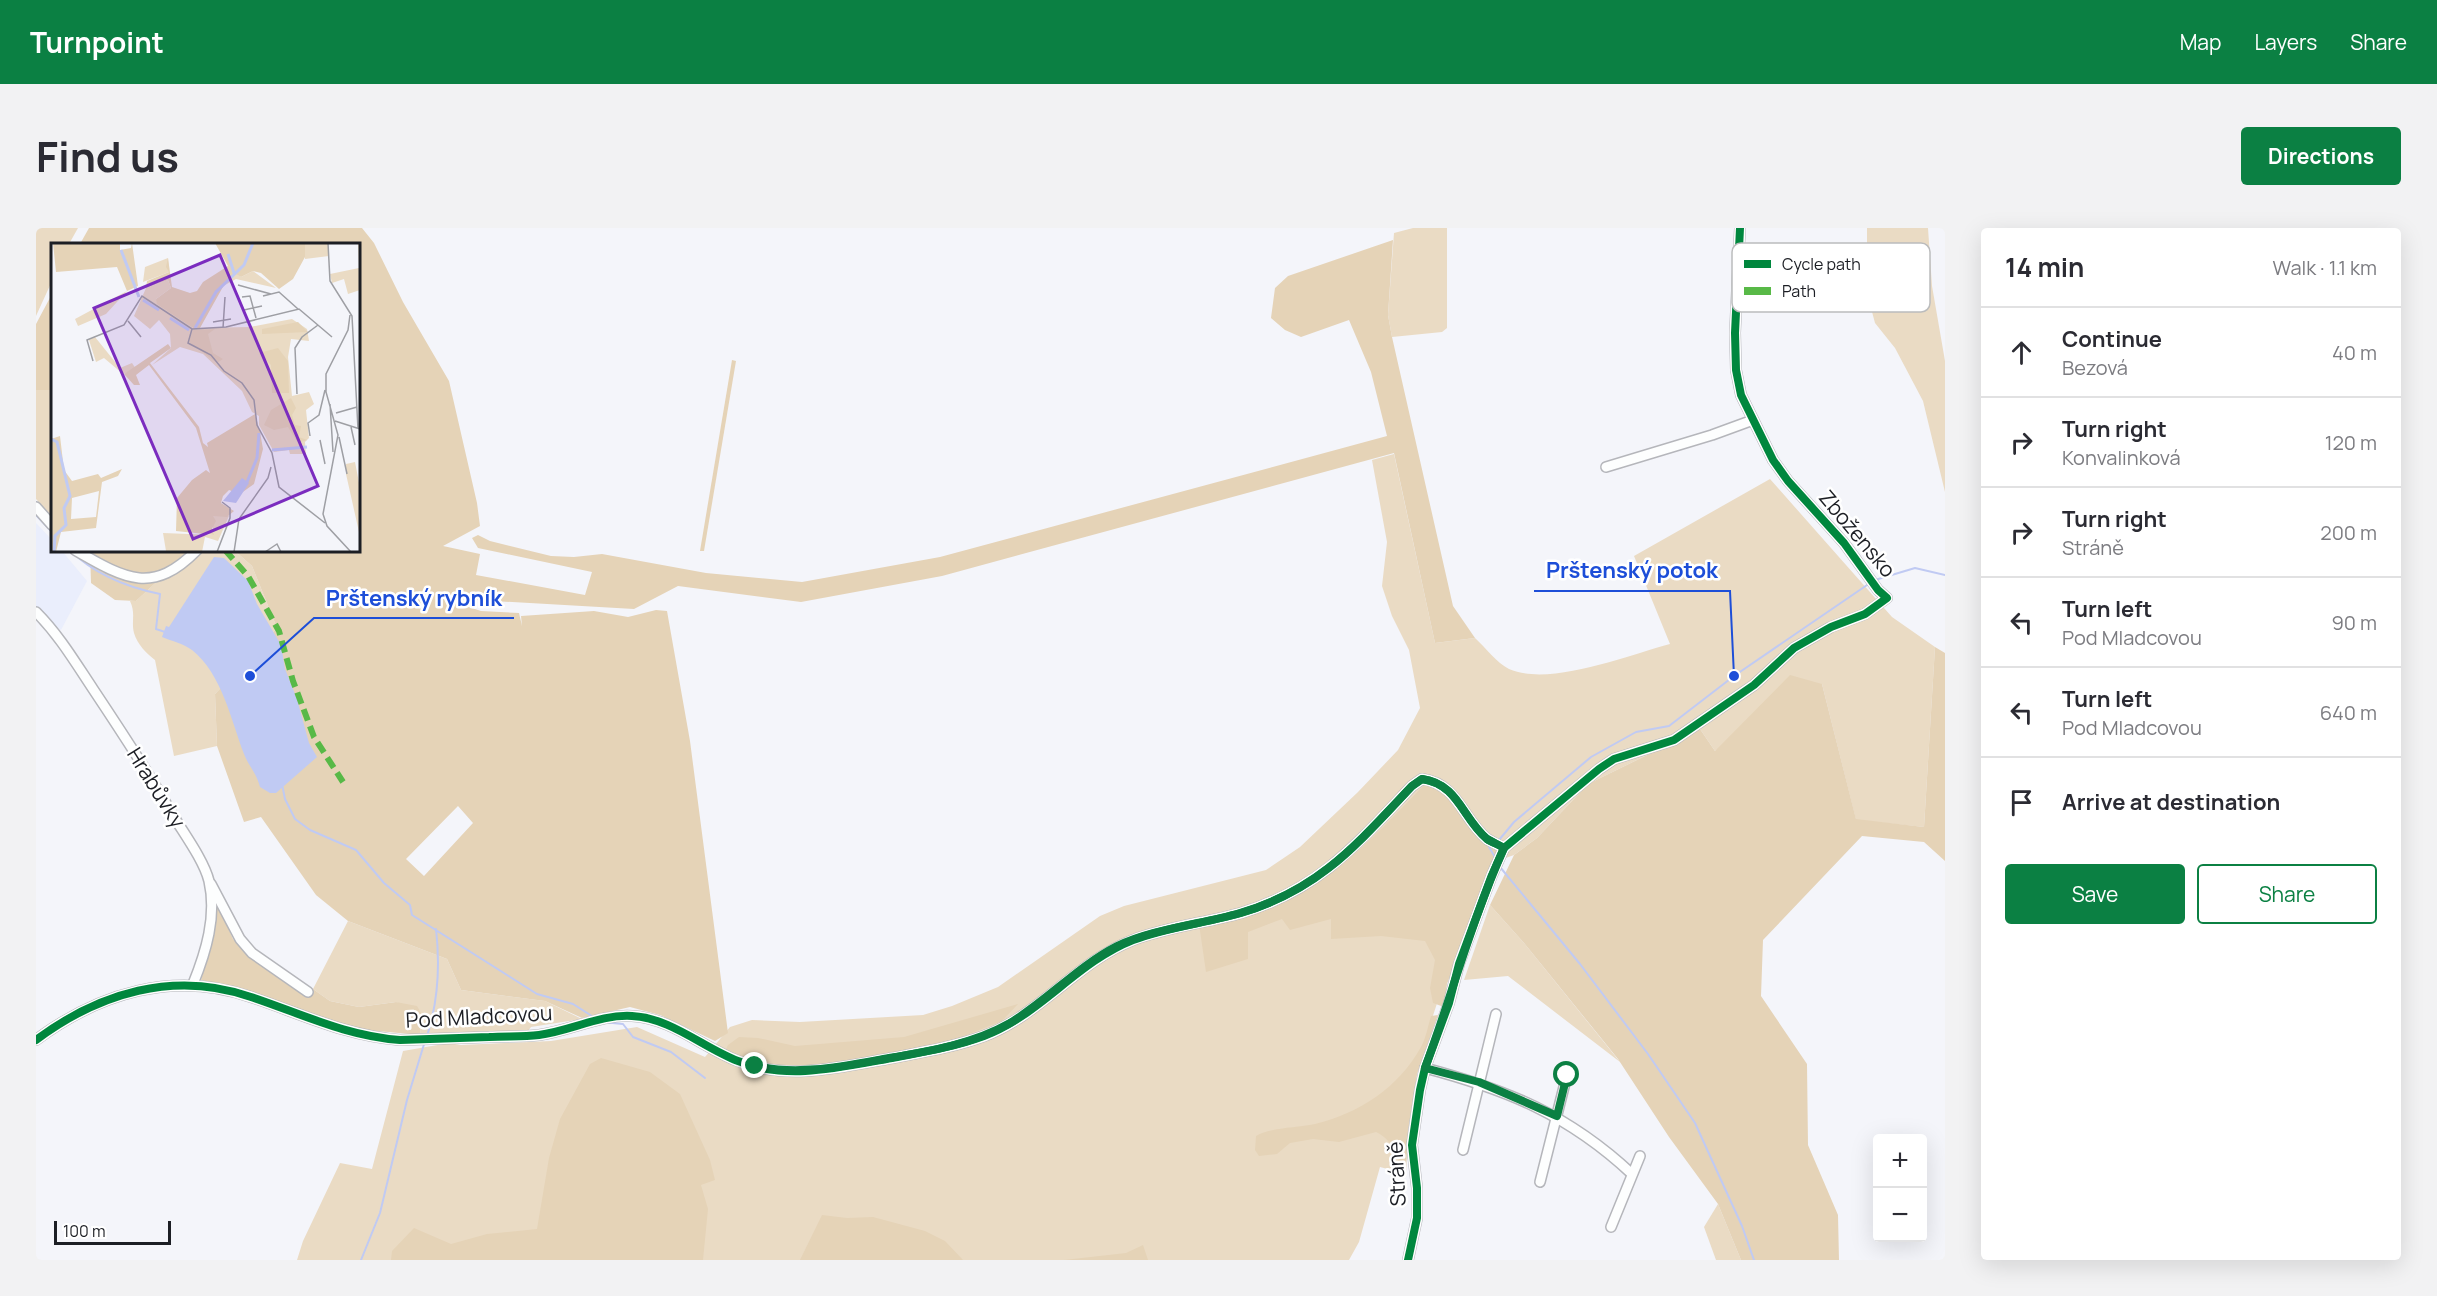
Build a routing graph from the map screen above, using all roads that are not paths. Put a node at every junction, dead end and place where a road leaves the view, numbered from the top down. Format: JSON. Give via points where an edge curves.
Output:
{"nodes":[{"id":1,"x":1740,"y":228,"type":"edge"},
{"id":2,"x":1740,"y":243,"type":"edge"},
{"id":3,"x":1738,"y":312,"type":"edge"},
{"id":4,"x":1753,"y":420,"type":"junction"},
{"id":5,"x":1606,"y":467,"type":"dead end"},
{"id":6,"x":36,"y":507,"type":"edge"},
{"id":7,"x":51,"y":524,"type":"edge"},
{"id":8,"x":79,"y":552,"type":"edge"},
{"id":9,"x":194,"y":552,"type":"edge"},
{"id":10,"x":36,"y":612,"type":"edge"},
{"id":11,"x":1504,"y":848,"type":"junction"},
{"id":12,"x":209,"y":880,"type":"junction"},
{"id":13,"x":193,"y":984,"type":"junction"},
{"id":14,"x":308,"y":992,"type":"dead end"},
{"id":15,"x":1496,"y":1014,"type":"dead end"},
{"id":16,"x":36,"y":1040,"type":"edge"},
{"id":17,"x":1425,"y":1068,"type":"junction"},
{"id":18,"x":1567,"y":1075,"type":"dead end"},
{"id":19,"x":1479,"y":1082,"type":"junction"},
{"id":20,"x":1557,"y":1116,"type":"junction"},
{"id":21,"x":1463,"y":1150,"type":"dead end"},
{"id":22,"x":1640,"y":1156,"type":"dead end"},
{"id":23,"x":1632,"y":1174,"type":"junction"},
{"id":24,"x":1540,"y":1182,"type":"dead end"},
{"id":25,"x":1611,"y":1227,"type":"dead end"},
{"id":26,"x":1408,"y":1260,"type":"edge"}],
"edges":[{"from":1,"to":2,"type":"street","name":"Zbožensko"},
{"from":3,"to":4,"type":"street","name":"Zbožensko","via":[[1736,370],[1741,395]]},
{"from":4,"to":5,"type":"street"},
{"from":4,"to":11,"type":"street","name":"Zbožensko","via":[[1788,480],[1887,598],[1865,614],[1794,648],[1754,685],[1674,740],[1614,759]]},
{"from":6,"to":7,"type":"street"},
{"from":8,"to":9,"type":"street","via":[[118,573],[145,579],[174,572]]},
{"from":10,"to":12,"type":"street","name":"Hrabůvky","via":[[73,657],[156,783]]},
{"from":11,"to":13,"type":"street","name":"Pod Mladcovou","via":[[1487,838],[1448,789],[1436,781],[1422,779],[1337,864],[1306,886],[1251,910],[1120,945],[1012,1022],[984,1036],[943,1048],[831,1069],[784,1071],[737,1061],[645,1017],[611,1018],[539,1035],[383,1039],[341,1030],[248,996]]},
{"from":11,"to":17,"type":"street","name":"Stráně"},
{"from":12,"to":13,"type":"street","name":"Hrabůvky","via":[[210,929]]},
{"from":12,"to":14,"type":"street","via":[[240,939]]},
{"from":13,"to":16,"type":"street","name":"Pod Mladcovou","via":[[146,989],[113,998],[61,1022]]},
{"from":15,"to":19,"type":"street"},
{"from":17,"to":19,"type":"street"},
{"from":17,"to":26,"type":"street","name":"Stráně","via":[[1413,1130],[1418,1202]]},
{"from":18,"to":20,"type":"street"},
{"from":19,"to":20,"type":"street"},
{"from":19,"to":21,"type":"street"},
{"from":20,"to":23,"type":"street"},
{"from":20,"to":24,"type":"street"},
{"from":22,"to":23,"type":"street"},
{"from":23,"to":25,"type":"street"}]}
